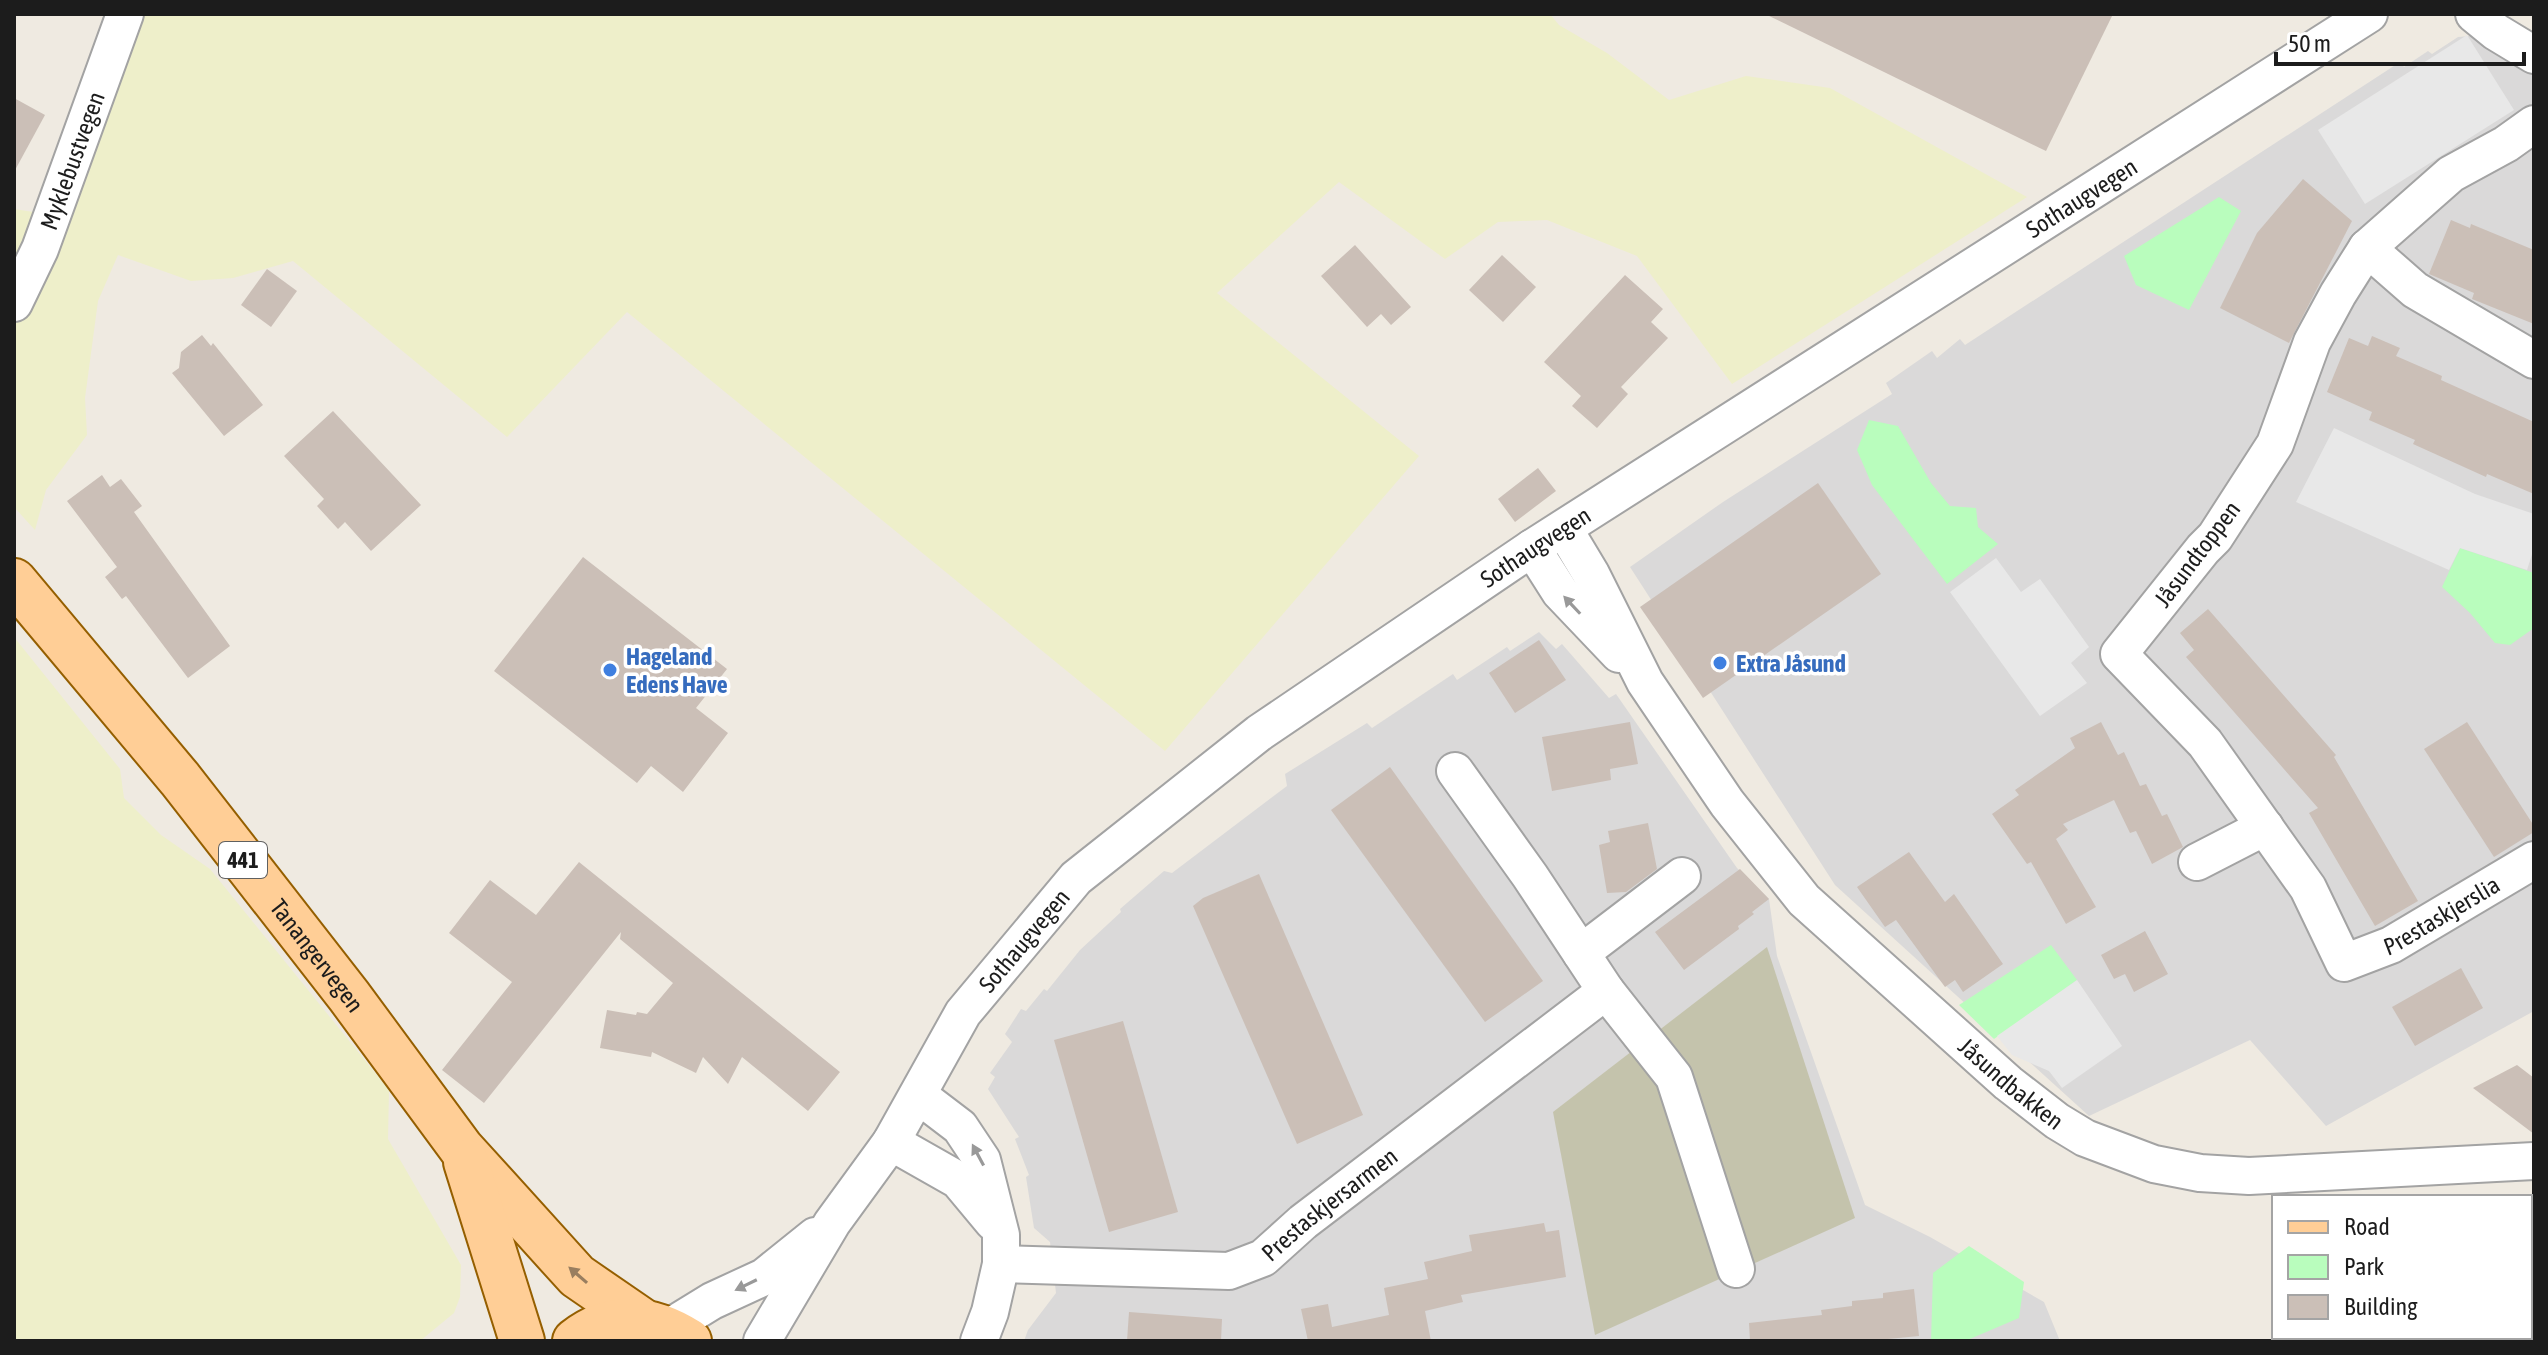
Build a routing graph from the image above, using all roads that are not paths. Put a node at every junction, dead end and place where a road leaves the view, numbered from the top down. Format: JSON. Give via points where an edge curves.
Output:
{"nodes":[{"id":1,"x":125,"y":14,"type":"edge"},
{"id":2,"x":2369,"y":14,"type":"edge"},
{"id":3,"x":2474,"y":14,"type":"edge"},
{"id":4,"x":2534,"y":55,"type":"edge"},
{"id":5,"x":2534,"y":124,"type":"edge"},
{"id":6,"x":2367,"y":248,"type":"junction"},
{"id":7,"x":14,"y":303,"type":"edge"},
{"id":8,"x":2534,"y":360,"type":"edge"},
{"id":9,"x":1564,"y":529,"type":"junction"},
{"id":10,"x":1532,"y":548,"type":"junction"},
{"id":11,"x":14,"y":581,"type":"edge"},
{"id":12,"x":1645,"y":682,"type":"junction"},
{"id":13,"x":1455,"y":771,"type":"dead end"},
{"id":14,"x":2265,"y":827,"type":"junction"},
{"id":15,"x":2534,"y":860,"type":"edge"},
{"id":16,"x":2197,"y":862,"type":"dead end"},
{"id":17,"x":1682,"y":876,"type":"dead end"},
{"id":18,"x":1581,"y":953,"type":"junction"},
{"id":19,"x":2344,"y":963,"type":"joint"},
{"id":20,"x":1606,"y":991,"type":"junction"},
{"id":21,"x":918,"y":1095,"type":"junction"},
{"id":22,"x":891,"y":1142,"type":"junction"},
{"id":23,"x":461,"y":1148,"type":"junction"},
{"id":24,"x":2534,"y":1161,"type":"edge"},
{"id":25,"x":832,"y":1223,"type":"junction"},
{"id":26,"x":1000,"y":1247,"type":"junction"},
{"id":27,"x":1736,"y":1269,"type":"dead end"},
{"id":28,"x":666,"y":1330,"type":"edge"},
{"id":29,"x":522,"y":1341,"type":"edge"},
{"id":30,"x":575,"y":1341,"type":"edge"},
{"id":31,"x":762,"y":1341,"type":"edge"},
{"id":32,"x":979,"y":1341,"type":"edge"}],
"edges":[{"from":1,"to":7,"type":"street","name":"Myklebustvegen","via":[[40,249]]},
{"from":2,"to":9,"type":"street","name":"Sothaugvegen"},
{"from":3,"to":4,"type":"street"},
{"from":5,"to":6,"type":"street","name":"Jåsundtoppen","via":[[2451,174]]},
{"from":6,"to":8,"type":"street","via":[[2415,290]]},
{"from":6,"to":14,"type":"street","name":"Jåsundtoppen","via":[[2312,342],[2275,444],[2215,537],[2119,654],[2205,743]]},
{"from":9,"to":10,"type":"street","name":"Sothaugvegen"},
{"from":9,"to":12,"type":"street","name":"Jåsundbakken"},
{"from":12,"to":10,"type":"street","name":"Jåsundbakken","one_way":true,"via":[[1560,592]]},
{"from":10,"to":21,"type":"street","name":"Sothaugvegen","via":[[1259,733],[1076,878],[963,1013]]},
{"from":11,"to":23,"type":"main road","name":"Tanangervegen","number":"441","via":[[180,779]]},
{"from":12,"to":24,"type":"street","name":"Jåsundbakken","via":[[1727,803],[1804,900],[2008,1083],[2085,1138],[2154,1164],[2237,1175]]},
{"from":13,"to":18,"type":"street"},
{"from":14,"to":16,"type":"street"},
{"from":14,"to":19,"type":"street","name":"Jåsundtoppen","via":[[2308,888]]},
{"from":15,"to":19,"type":"street","name":"Prestaskjerslia","via":[[2391,945]]},
{"from":17,"to":18,"type":"street"},
{"from":18,"to":20,"type":"street"},
{"from":20,"to":26,"type":"street","name":"Prestaskjersarmen","via":[[1263,1258],[1229,1271]]},
{"from":20,"to":27,"type":"street","via":[[1674,1077]]},
{"from":21,"to":22,"type":"street","name":"Sothaugvegen"},
{"from":26,"to":21,"type":"street","one_way":true,"via":[[982,1160],[960,1127]]},
{"from":22,"to":25,"type":"street","name":"Sothaugvegen"},
{"from":22,"to":26,"type":"street","via":[[958,1180]]},
{"from":28,"to":23,"type":"main road","name":"Tanangervegen","number":"441","one_way":true,"via":[[577,1276]]},
{"from":23,"to":29,"type":"main road","name":"Tanangervegen","number":"441"},
{"from":25,"to":28,"type":"street","name":"Sothaugvegen","one_way":true,"via":[[764,1277]]},
{"from":25,"to":31,"type":"street","name":"Sothaugvegen"},
{"from":26,"to":32,"type":"street","via":[[990,1312]]},
{"from":28,"to":30,"type":"main road","via":[[612,1322]]}]}
